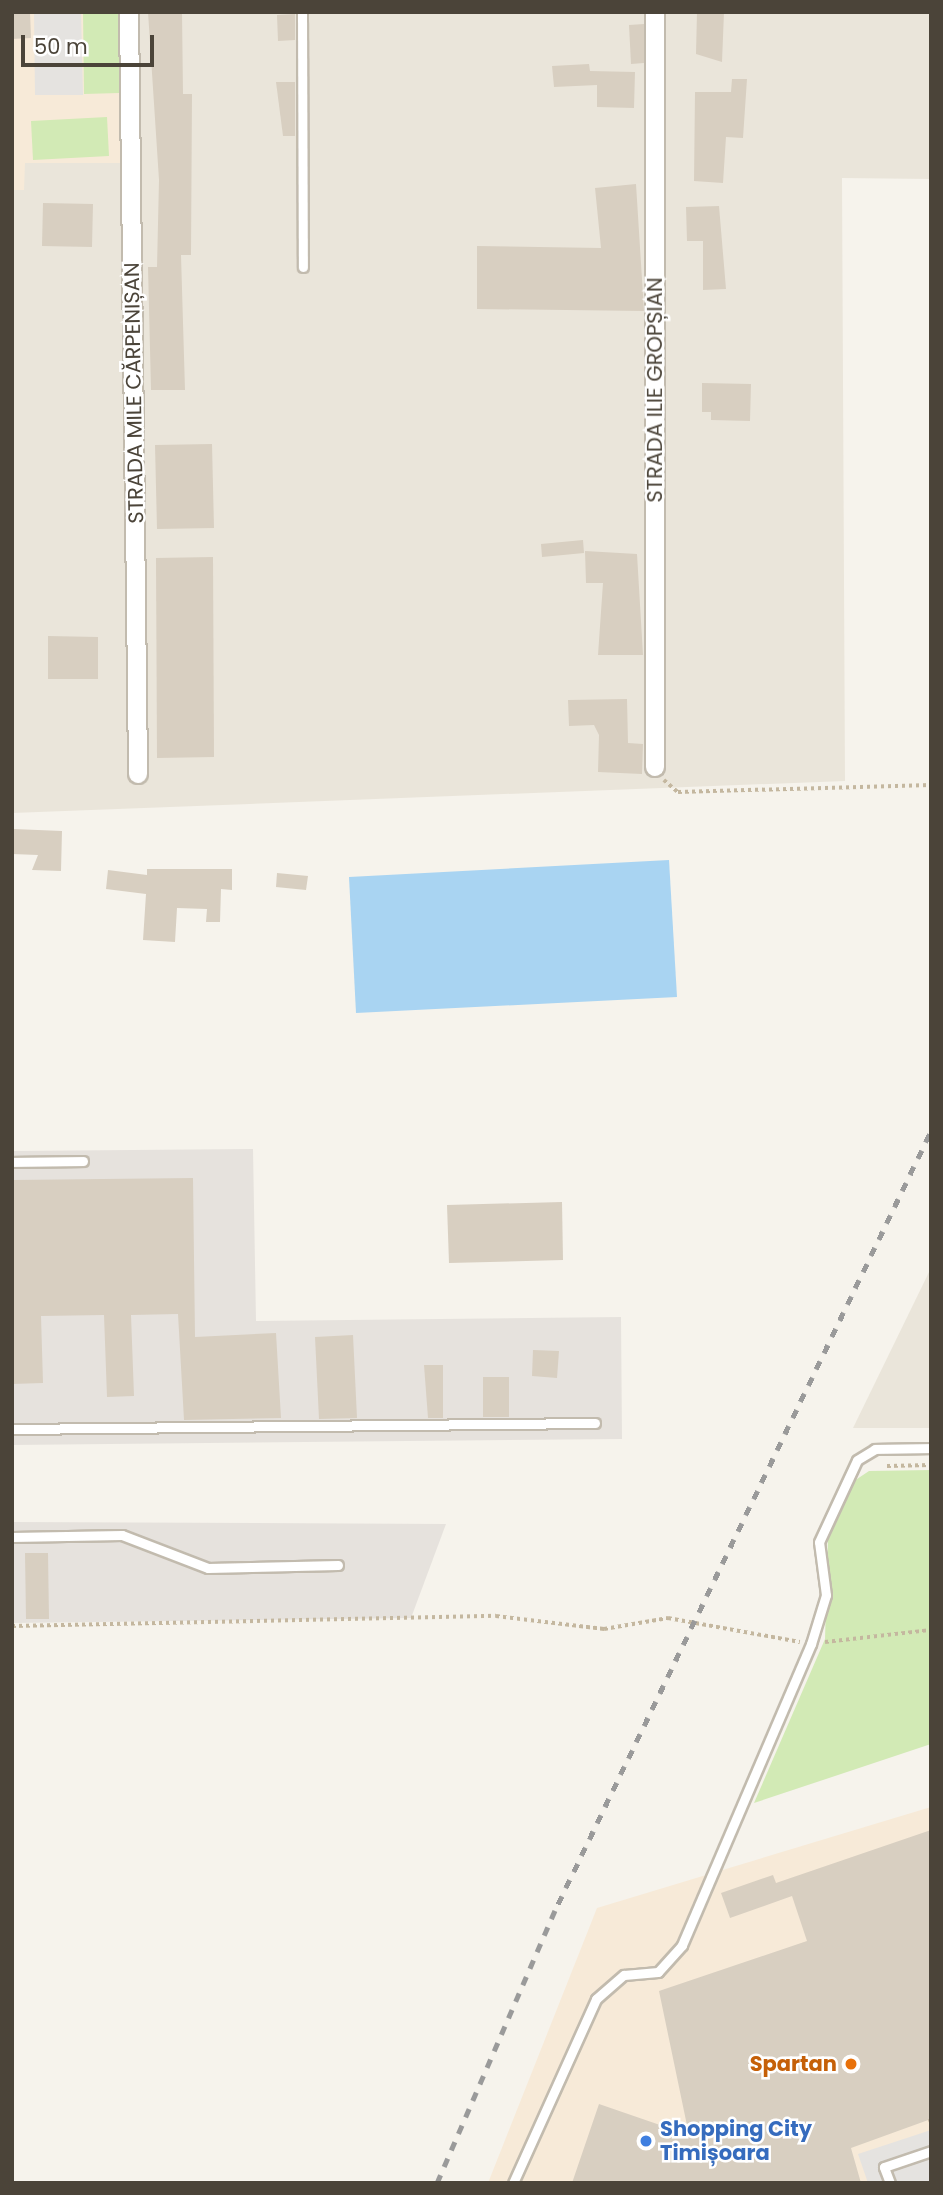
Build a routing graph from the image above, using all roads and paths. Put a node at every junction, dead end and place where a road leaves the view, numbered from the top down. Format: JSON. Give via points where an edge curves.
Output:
{"nodes":[{"id":1,"x":128,"y":12,"type":"edge"},
{"id":2,"x":302,"y":12,"type":"edge"},
{"id":3,"x":655,"y":12,"type":"edge"},
{"id":4,"x":303,"y":267,"type":"dead end"},
{"id":5,"x":655,"y":768,"type":"joint"},
{"id":6,"x":138,"y":774,"type":"dead end"},
{"id":7,"x":931,"y":785,"type":"edge"},
{"id":8,"x":83,"y":1161,"type":"dead end"},
{"id":9,"x":12,"y":1162,"type":"edge"},
{"id":10,"x":595,"y":1423,"type":"dead end"},
{"id":11,"x":12,"y":1429,"type":"edge"},
{"id":12,"x":931,"y":1448,"type":"edge"},
{"id":13,"x":931,"y":1465,"type":"edge"},
{"id":14,"x":887,"y":1466,"type":"dead end"},
{"id":15,"x":12,"y":1537,"type":"edge"},
{"id":16,"x":338,"y":1565,"type":"dead end"},
{"id":17,"x":12,"y":1626,"type":"edge"},
{"id":18,"x":931,"y":1630,"type":"edge"},
{"id":19,"x":811,"y":1644,"type":"junction"},
{"id":20,"x":931,"y":2151,"type":"edge"},
{"id":21,"x":513,"y":2183,"type":"edge"},
{"id":22,"x":890,"y":2183,"type":"edge"}],
"edges":[{"from":1,"to":6,"type":"street","name":"STRADA MILE CĂRPENIȘAN"},
{"from":2,"to":4,"type":"lane"},
{"from":3,"to":5,"type":"street","name":"STRADA ILIE GROPȘIAN"},
{"from":5,"to":7,"type":"path","via":[[678,792]]},
{"from":8,"to":9,"type":"lane"},
{"from":10,"to":11,"type":"lane"},
{"from":12,"to":19,"type":"lane","via":[[875,1449],[857,1460],[819,1542],[826,1595]]},
{"from":13,"to":14,"type":"path"},
{"from":15,"to":16,"type":"lane","via":[[122,1535],[208,1568]]},
{"from":17,"to":19,"type":"path","via":[[496,1616],[604,1629],[668,1618]]},
{"from":18,"to":19,"type":"path"},
{"from":19,"to":21,"type":"lane","via":[[682,1945],[658,1972],[624,1975],[596,1998]]},
{"from":20,"to":22,"type":"lane","via":[[884,2167]]}]}
